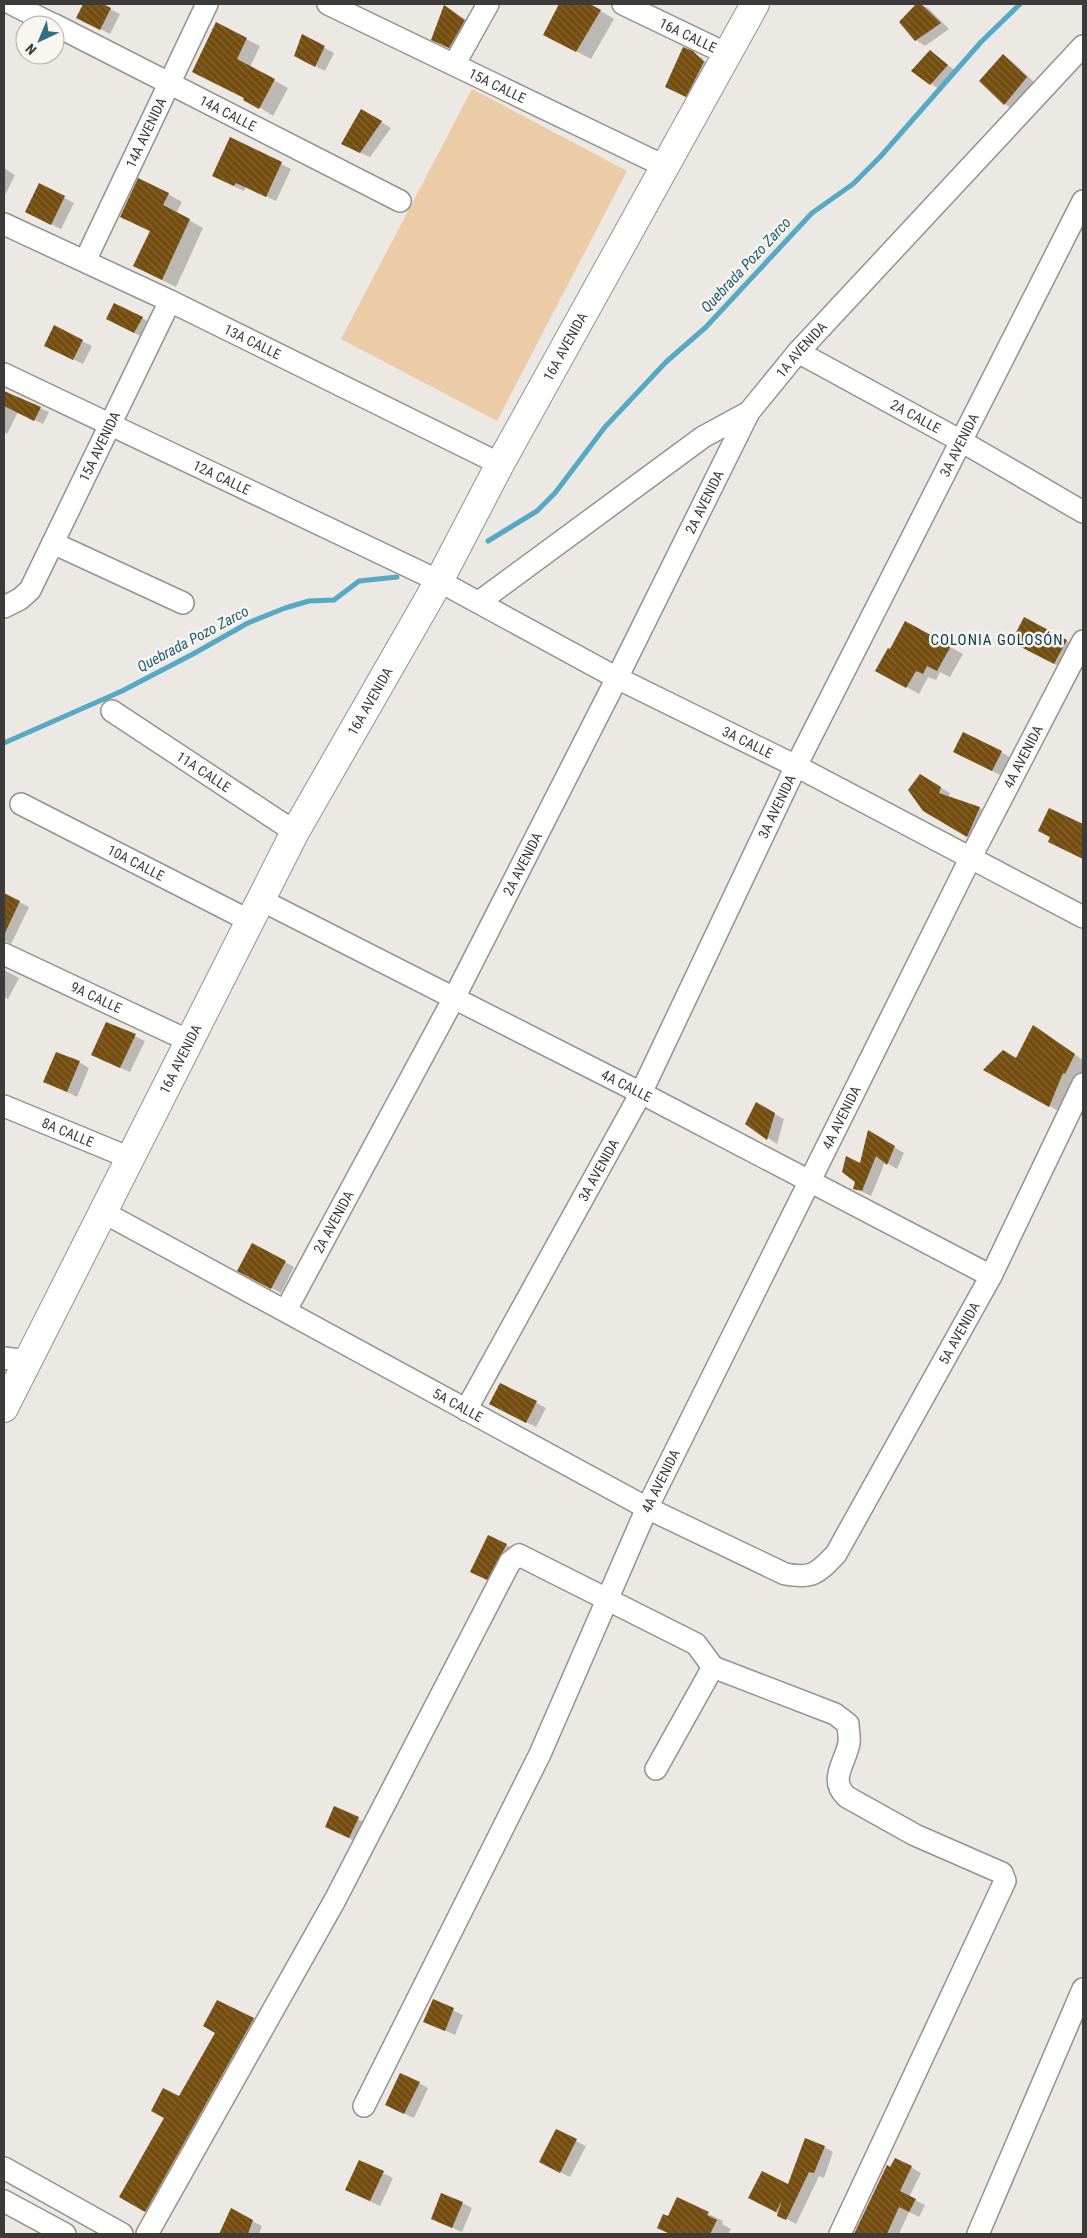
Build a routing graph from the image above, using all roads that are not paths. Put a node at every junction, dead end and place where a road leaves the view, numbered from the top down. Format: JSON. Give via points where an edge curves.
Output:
{"nodes":[{"id":1,"x":12,"y":4,"type":"edge"},
{"id":2,"x":207,"y":4,"type":"edge"},
{"id":3,"x":328,"y":4,"type":"edge"},
{"id":4,"x":488,"y":4,"type":"edge"},
{"id":5,"x":623,"y":4,"type":"edge"},
{"id":6,"x":755,"y":4,"type":"edge"},
{"id":7,"x":35,"y":15,"type":"edge"},
{"id":8,"x":65,"y":30,"type":"edge"},
{"id":9,"x":1083,"y":46,"type":"edge"},
{"id":10,"x":727,"y":54,"type":"junction"},
{"id":11,"x":455,"y":64,"type":"junction"},
{"id":12,"x":168,"y":83,"type":"junction"},
{"id":13,"x":666,"y":167,"type":"junction"},
{"id":14,"x":400,"y":201,"type":"dead end"},
{"id":15,"x":1083,"y":201,"type":"edge"},
{"id":16,"x":4,"y":224,"type":"edge"},
{"id":17,"x":86,"y":261,"type":"junction"},
{"id":18,"x":170,"y":301,"type":"junction"},
{"id":19,"x":798,"y":352,"type":"junction"},
{"id":20,"x":4,"y":374,"type":"edge"},
{"id":21,"x":749,"y":412,"type":"junction"},
{"id":22,"x":109,"y":424,"type":"junction"},
{"id":23,"x":962,"y":442,"type":"junction"},
{"id":24,"x":500,"y":464,"type":"junction"},
{"id":25,"x":1083,"y":512,"type":"edge"},
{"id":26,"x":52,"y":543,"type":"junction"},
{"id":27,"x":439,"y":581,"type":"junction"},
{"id":28,"x":479,"y":602,"type":"junction"},
{"id":29,"x":183,"y":603,"type":"dead end"},
{"id":30,"x":4,"y":607,"type":"edge"},
{"id":31,"x":1083,"y":641,"type":"edge"},
{"id":32,"x":617,"y":678,"type":"junction"},
{"id":33,"x":112,"y":711,"type":"dead end"},
{"id":34,"x":796,"y":766,"type":"junction"},
{"id":35,"x":20,"y":804,"type":"dead end"},
{"id":36,"x":295,"y":832,"type":"junction"},
{"id":37,"x":971,"y":857,"type":"junction"},
{"id":38,"x":255,"y":910,"type":"junction"},
{"id":39,"x":1083,"y":917,"type":"edge"},
{"id":40,"x":4,"y":954,"type":"edge"},
{"id":41,"x":454,"y":998,"type":"junction"},
{"id":42,"x":189,"y":1041,"type":"junction"},
{"id":43,"x":1083,"y":1084,"type":"edge"},
{"id":44,"x":641,"y":1093,"type":"junction"},
{"id":45,"x":4,"y":1106,"type":"edge"},
{"id":46,"x":130,"y":1158,"type":"junction"},
{"id":47,"x":808,"y":1182,"type":"junction"},
{"id":48,"x":103,"y":1212,"type":"junction"},
{"id":49,"x":990,"y":1276,"type":"junction"},
{"id":50,"x":286,"y":1310,"type":"junction"},
{"id":51,"x":16,"y":1359,"type":"edge"},
{"id":52,"x":4,"y":1408,"type":"edge"},
{"id":53,"x":466,"y":1410,"type":"junction"},
{"id":54,"x":647,"y":1508,"type":"junction"},
{"id":55,"x":818,"y":1572,"type":"joint"},
{"id":56,"x":609,"y":1600,"type":"junction"},
{"id":57,"x":713,"y":1667,"type":"junction"},
{"id":58,"x":656,"y":1769,"type":"dead end"},
{"id":59,"x":1083,"y":1989,"type":"edge"},
{"id":60,"x":364,"y":2106,"type":"dead end"},
{"id":61,"x":4,"y":2168,"type":"edge"},
{"id":62,"x":4,"y":2201,"type":"edge"},
{"id":63,"x":78,"y":2208,"type":"junction"},
{"id":64,"x":981,"y":2233,"type":"edge"},
{"id":65,"x":65,"y":2234,"type":"edge"},
{"id":66,"x":76,"y":2234,"type":"edge"},
{"id":67,"x":122,"y":2234,"type":"edge"},
{"id":68,"x":147,"y":2234,"type":"edge"},
{"id":69,"x":840,"y":2234,"type":"edge"}],
"edges":[{"from":1,"to":7,"type":"street","name":"14A CALLE"},
{"from":2,"to":12,"type":"street","name":"14A AVENIDA"},
{"from":3,"to":11,"type":"street","name":"15A CALLE"},
{"from":4,"to":11,"type":"street"},
{"from":5,"to":10,"type":"street","name":"16A CALLE"},
{"from":6,"to":10,"type":"street","name":"16A AVENIDA"},
{"from":8,"to":12,"type":"street","name":"14A CALLE"},
{"from":9,"to":19,"type":"street","name":"1A AVENIDA"},
{"from":10,"to":13,"type":"street","name":"16A AVENIDA"},
{"from":11,"to":13,"type":"street","name":"15A CALLE"},
{"from":12,"to":14,"type":"street","name":"14A CALLE"},
{"from":12,"to":17,"type":"street","name":"14A AVENIDA"},
{"from":13,"to":24,"type":"street","name":"16A AVENIDA"},
{"from":15,"to":23,"type":"street","name":"3A AVENIDA"},
{"from":16,"to":17,"type":"street","name":"13A CALLE"},
{"from":17,"to":18,"type":"street","name":"13A CALLE"},
{"from":18,"to":22,"type":"street","name":"15A AVENIDA"},
{"from":18,"to":24,"type":"street","name":"13A CALLE"},
{"from":19,"to":21,"type":"street","name":"1A AVENIDA"},
{"from":19,"to":23,"type":"street","name":"2A CALLE"},
{"from":20,"to":22,"type":"street","name":"12A CALLE"},
{"from":21,"to":28,"type":"street","name":"1A AVENIDA","via":[[703,437]]},
{"from":21,"to":32,"type":"street","name":"2A AVENIDA"},
{"from":22,"to":26,"type":"street","name":"15A AVENIDA"},
{"from":22,"to":27,"type":"street","name":"12A CALLE"},
{"from":23,"to":25,"type":"street","name":"2A CALLE"},
{"from":23,"to":34,"type":"street","name":"3A AVENIDA"},
{"from":24,"to":27,"type":"street","name":"16A AVENIDA"},
{"from":26,"to":29,"type":"street"},
{"from":26,"to":30,"type":"street","name":"15A AVENIDA","via":[[30,590]]},
{"from":27,"to":28,"type":"street","name":"3A CALLE"},
{"from":27,"to":36,"type":"street","name":"16A AVENIDA"},
{"from":28,"to":32,"type":"street","name":"3A CALLE"},
{"from":31,"to":37,"type":"street","name":"4A AVENIDA"},
{"from":32,"to":34,"type":"street","name":"3A CALLE"},
{"from":32,"to":41,"type":"street","name":"2A AVENIDA"},
{"from":33,"to":36,"type":"street","name":"11A CALLE"},
{"from":34,"to":37,"type":"street","name":"3A CALLE"},
{"from":34,"to":44,"type":"street","name":"3A AVENIDA"},
{"from":35,"to":38,"type":"street","name":"10A CALLE"},
{"from":36,"to":38,"type":"street","name":"16A AVENIDA"},
{"from":37,"to":39,"type":"street","name":"3A CALLE"},
{"from":37,"to":47,"type":"street","name":"4A AVENIDA"},
{"from":38,"to":41,"type":"street","name":"4A CALLE"},
{"from":38,"to":42,"type":"street","name":"16A AVENIDA"},
{"from":40,"to":42,"type":"street","name":"9A CALLE"},
{"from":41,"to":44,"type":"street","name":"4A CALLE"},
{"from":41,"to":50,"type":"street","name":"2A AVENIDA"},
{"from":42,"to":46,"type":"street","name":"16A AVENIDA"},
{"from":43,"to":49,"type":"street","name":"5A AVENIDA"},
{"from":44,"to":47,"type":"street","name":"4A CALLE"},
{"from":44,"to":53,"type":"street","name":"3A AVENIDA"},
{"from":45,"to":46,"type":"street","name":"8A CALLE"},
{"from":46,"to":48,"type":"street","name":"16A AVENIDA"},
{"from":47,"to":49,"type":"street","name":"4A CALLE"},
{"from":47,"to":54,"type":"street","name":"4A AVENIDA"},
{"from":48,"to":50,"type":"street","name":"5A CALLE"},
{"from":48,"to":51,"type":"street","name":"16A AVENIDA"},
{"from":49,"to":55,"type":"street","name":"5A AVENIDA","via":[[836,1554]]},
{"from":50,"to":53,"type":"street","name":"5A CALLE"},
{"from":51,"to":52,"type":"street","name":"16A AVENIDA"},
{"from":53,"to":54,"type":"street","name":"5A CALLE"},
{"from":54,"to":55,"type":"street","name":"5A CALLE","via":[[785,1574],[804,1578]]},
{"from":54,"to":56,"type":"street","name":"4A AVENIDA"},
{"from":56,"to":57,"type":"street","via":[[696,1644]]},
{"from":56,"to":60,"type":"street","name":"4A AVENIDA","via":[[540,1754]]},
{"from":56,"to":68,"type":"street","via":[[519,1555],[510,1562],[336,1900]]},
{"from":57,"to":58,"type":"street"},
{"from":57,"to":69,"type":"street","via":[[835,1714],[848,1724],[849,1742],[836,1783],[839,1790],[915,1835],[1002,1872],[1005,1881]]},
{"from":59,"to":64,"type":"street"},
{"from":61,"to":63,"type":"street"},
{"from":62,"to":65,"type":"street"},
{"from":63,"to":66,"type":"street"},
{"from":63,"to":67,"type":"street"}]}
